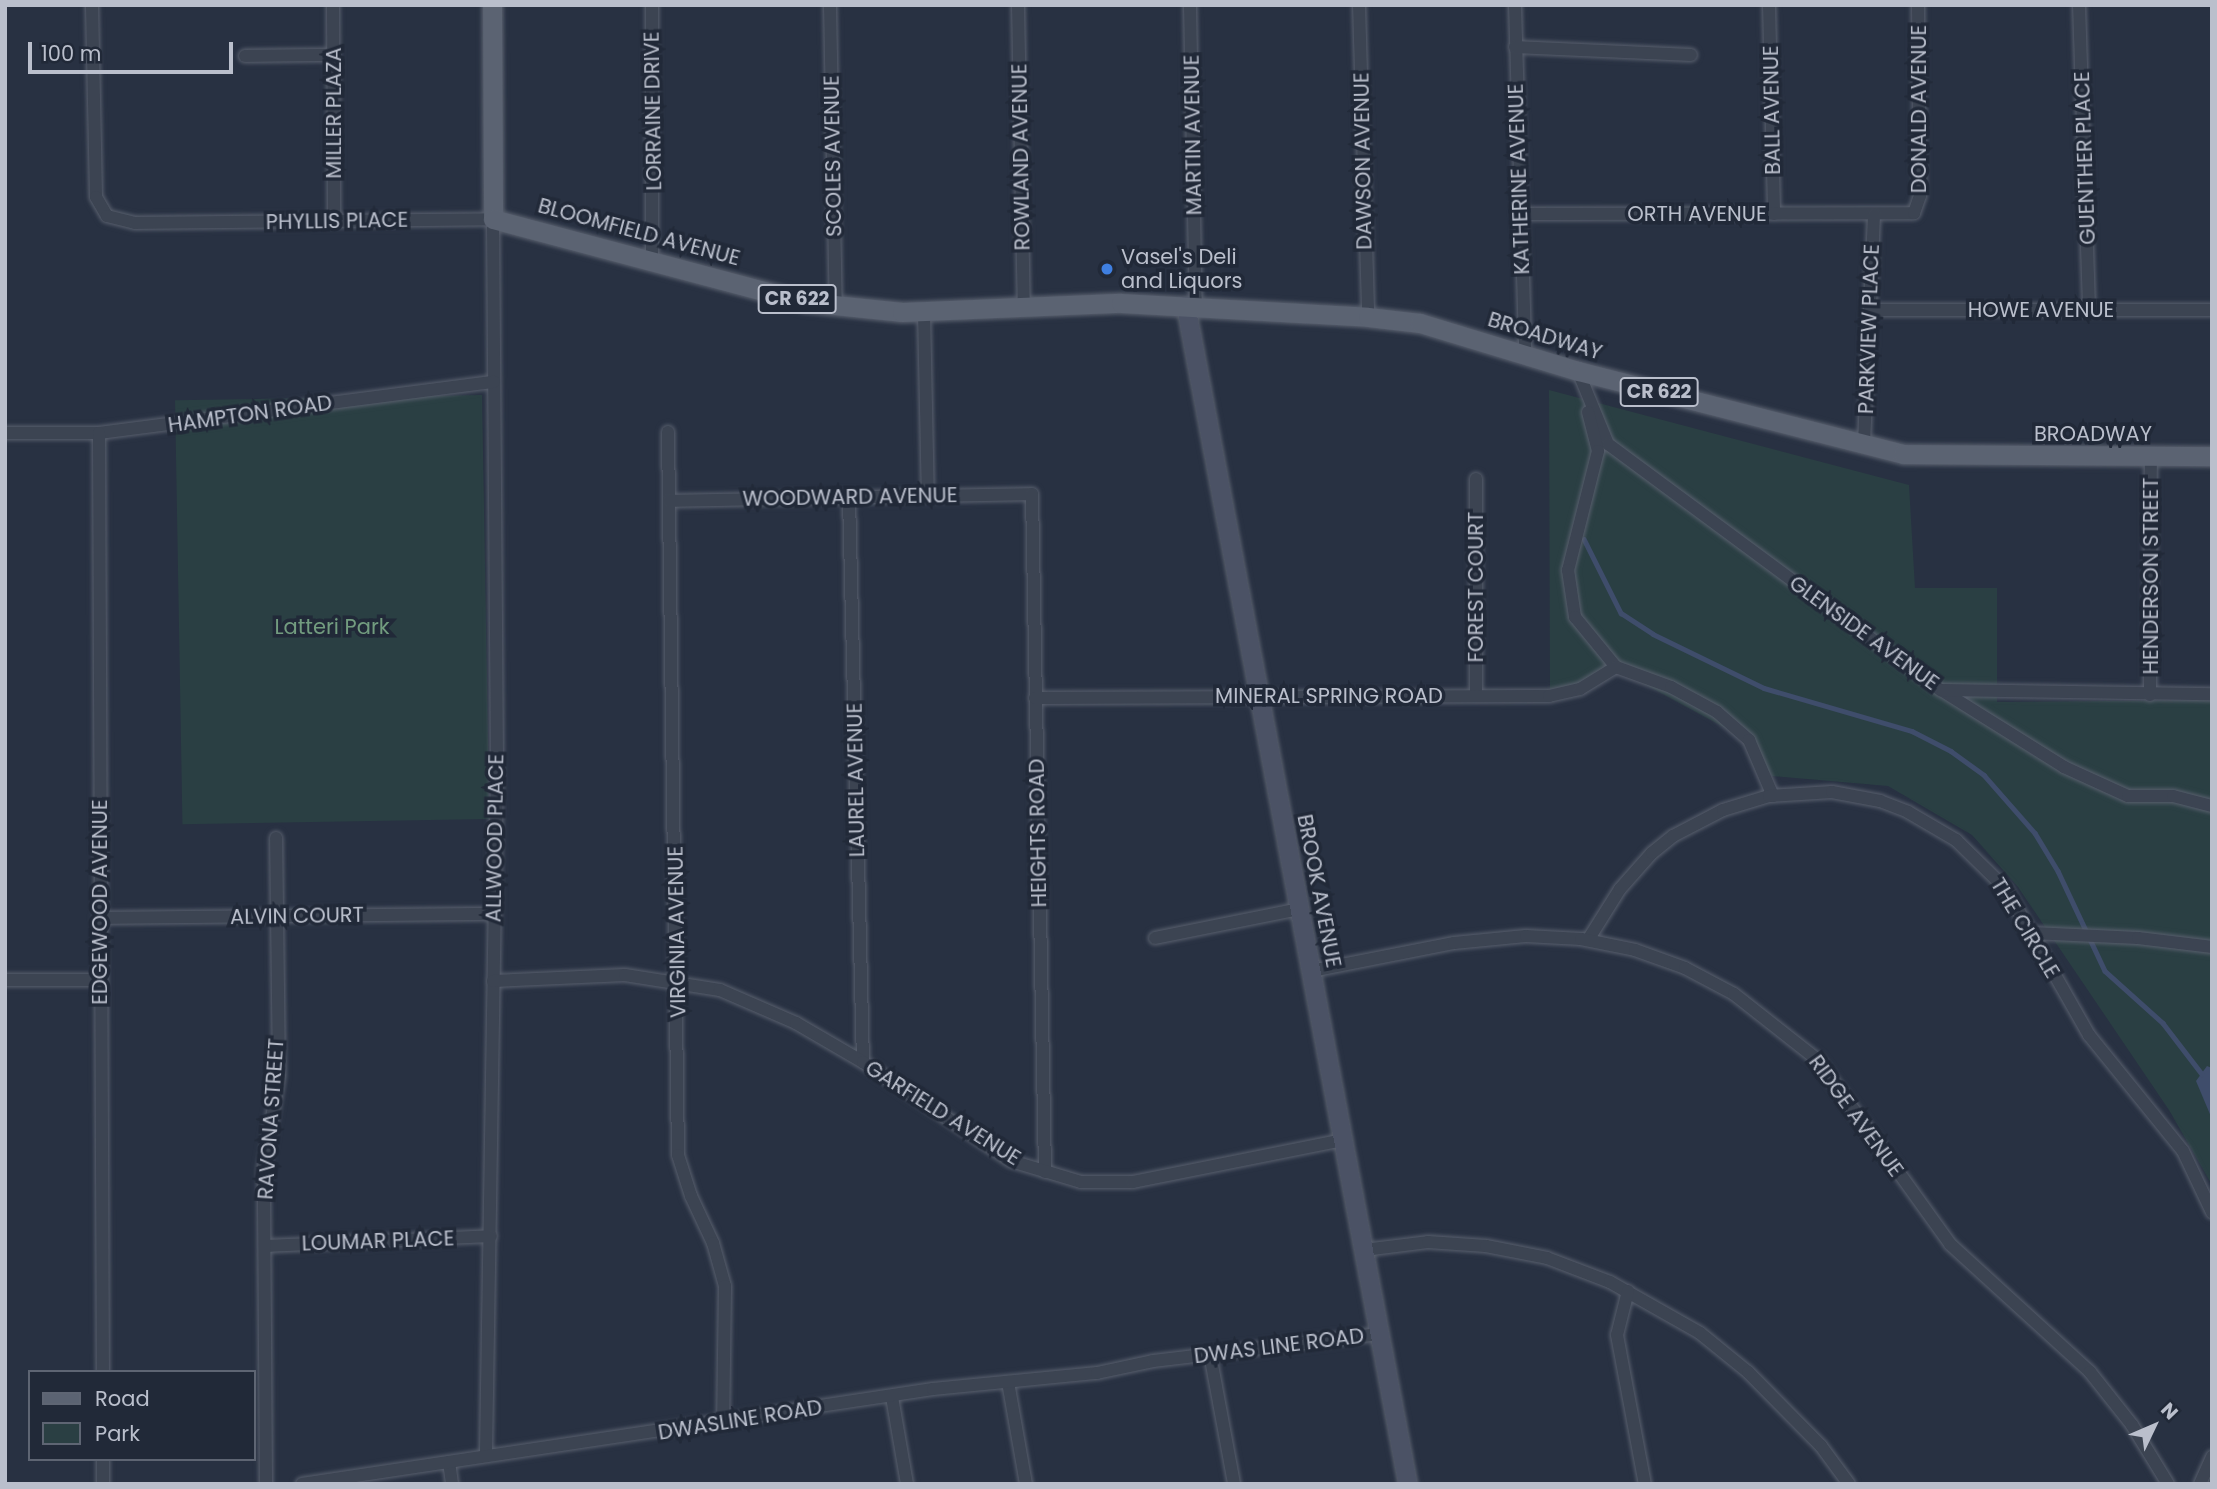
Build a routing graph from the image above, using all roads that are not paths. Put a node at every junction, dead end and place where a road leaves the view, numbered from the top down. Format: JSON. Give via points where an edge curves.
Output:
{"nodes":[{"id":1,"x":92,"y":5,"type":"edge"},
{"id":2,"x":333,"y":5,"type":"edge"},
{"id":3,"x":492,"y":5,"type":"edge"},
{"id":4,"x":652,"y":5,"type":"edge"},
{"id":5,"x":830,"y":5,"type":"edge"},
{"id":6,"x":1018,"y":5,"type":"edge"},
{"id":7,"x":1190,"y":5,"type":"edge"},
{"id":8,"x":1359,"y":5,"type":"edge"},
{"id":9,"x":1515,"y":5,"type":"edge"},
{"id":10,"x":1769,"y":5,"type":"edge"},
{"id":11,"x":1918,"y":5,"type":"edge"},
{"id":12,"x":2079,"y":5,"type":"edge"},
{"id":13,"x":1515,"y":47,"type":"junction"},
{"id":14,"x":333,"y":55,"type":"junction"},
{"id":15,"x":1691,"y":55,"type":"dead end"},
{"id":16,"x":246,"y":56,"type":"dead end"},
{"id":17,"x":1520,"y":214,"type":"junction"},
{"id":18,"x":1774,"y":214,"type":"junction"},
{"id":19,"x":1874,"y":214,"type":"junction"},
{"id":20,"x":493,"y":219,"type":"junction"},
{"id":21,"x":334,"y":221,"type":"junction"},
{"id":22,"x":652,"y":259,"type":"junction"},
{"id":23,"x":1110,"y":303,"type":"joint"},
{"id":24,"x":836,"y":306,"type":"junction"},
{"id":25,"x":1191,"y":306,"type":"junction"},
{"id":26,"x":1024,"y":308,"type":"junction"},
{"id":27,"x":1870,"y":310,"type":"junction"},
{"id":28,"x":2089,"y":310,"type":"junction"},
{"id":29,"x":2212,"y":310,"type":"edge"},
{"id":30,"x":924,"y":312,"type":"junction"},
{"id":31,"x":1368,"y":317,"type":"junction"},
{"id":32,"x":1525,"y":352,"type":"junction"},
{"id":33,"x":1578,"y":371,"type":"junction"},
{"id":34,"x":494,"y":382,"type":"junction"},
{"id":35,"x":668,"y":432,"type":"dead end"},
{"id":36,"x":5,"y":433,"type":"edge"},
{"id":37,"x":99,"y":433,"type":"junction"},
{"id":38,"x":1864,"y":444,"type":"junction"},
{"id":39,"x":2212,"y":456,"type":"edge"},
{"id":40,"x":2151,"y":457,"type":"junction"},
{"id":41,"x":1476,"y":479,"type":"dead end"},
{"id":42,"x":1032,"y":494,"type":"joint"},
{"id":43,"x":928,"y":496,"type":"junction"},
{"id":44,"x":849,"y":498,"type":"junction"},
{"id":45,"x":669,"y":501,"type":"junction"},
{"id":46,"x":1616,"y":667,"type":"junction"},
{"id":47,"x":1941,"y":690,"type":"junction"},
{"id":48,"x":2212,"y":694,"type":"edge"},
{"id":49,"x":2150,"y":695,"type":"junction"},
{"id":50,"x":1259,"y":696,"type":"junction"},
{"id":51,"x":1476,"y":696,"type":"junction"},
{"id":52,"x":1035,"y":698,"type":"junction"},
{"id":53,"x":1773,"y":796,"type":"junction"},
{"id":54,"x":2212,"y":806,"type":"edge"},
{"id":55,"x":276,"y":838,"type":"dead end"},
{"id":56,"x":1299,"y":909,"type":"junction"},
{"id":57,"x":494,"y":914,"type":"junction"},
{"id":58,"x":278,"y":916,"type":"junction"},
{"id":59,"x":100,"y":918,"type":"junction"},
{"id":60,"x":2032,"y":933,"type":"junction"},
{"id":61,"x":1155,"y":938,"type":"dead end"},
{"id":62,"x":1588,"y":940,"type":"junction"},
{"id":63,"x":2212,"y":947,"type":"edge"},
{"id":64,"x":1311,"y":971,"type":"junction"},
{"id":65,"x":5,"y":980,"type":"edge"},
{"id":66,"x":100,"y":980,"type":"junction"},
{"id":67,"x":493,"y":981,"type":"junction"},
{"id":68,"x":679,"y":982,"type":"junction"},
{"id":69,"x":863,"y":1062,"type":"junction"},
{"id":70,"x":1343,"y":1140,"type":"junction"},
{"id":71,"x":1045,"y":1172,"type":"junction"},
{"id":72,"x":2212,"y":1212,"type":"edge"},
{"id":73,"x":491,"y":1236,"type":"junction"},
{"id":74,"x":265,"y":1246,"type":"junction"},
{"id":75,"x":1364,"y":1250,"type":"junction"},
{"id":76,"x":1628,"y":1291,"type":"junction"},
{"id":77,"x":1379,"y":1334,"type":"junction"},
{"id":78,"x":1210,"y":1354,"type":"junction"},
{"id":79,"x":1178,"y":1358,"type":"joint"},
{"id":80,"x":103,"y":1370,"type":"edge"},
{"id":81,"x":1008,"y":1382,"type":"junction"},
{"id":82,"x":892,"y":1397,"type":"junction"},
{"id":83,"x":723,"y":1423,"type":"junction"},
{"id":84,"x":486,"y":1456,"type":"junction"},
{"id":85,"x":2212,"y":1457,"type":"edge"},
{"id":86,"x":103,"y":1461,"type":"edge"},
{"id":87,"x":449,"y":1462,"type":"junction"},
{"id":88,"x":103,"y":1484,"type":"edge"},
{"id":89,"x":266,"y":1484,"type":"edge"},
{"id":90,"x":302,"y":1484,"type":"edge"},
{"id":91,"x":452,"y":1484,"type":"edge"},
{"id":92,"x":907,"y":1484,"type":"edge"},
{"id":93,"x":1026,"y":1484,"type":"edge"},
{"id":94,"x":1234,"y":1484,"type":"edge"},
{"id":95,"x":1408,"y":1484,"type":"edge"},
{"id":96,"x":1644,"y":1484,"type":"edge"},
{"id":97,"x":1849,"y":1484,"type":"edge"},
{"id":98,"x":2168,"y":1484,"type":"edge"},
{"id":99,"x":2200,"y":1484,"type":"edge"}],
"edges":[{"from":1,"to":21,"type":"street","name":"PHYLLIS PLACE","via":[[94,177],[99,207],[121,222]]},
{"from":2,"to":14,"type":"street","name":"MILLER PLAZA"},
{"from":3,"to":20,"type":"main road"},
{"from":4,"to":22,"type":"street","name":"LORRAINE DRIVE"},
{"from":5,"to":24,"type":"street","name":"SCOLES AVENUE"},
{"from":6,"to":26,"type":"street","name":"ROWLAND AVENUE"},
{"from":7,"to":25,"type":"street","name":"MARTIN AVENUE"},
{"from":8,"to":31,"type":"street","name":"DAWSON AVENUE"},
{"from":9,"to":13,"type":"street","name":"KATHERINE AVENUE"},
{"from":10,"to":18,"type":"street","name":"BALL AVENUE"},
{"from":11,"to":19,"type":"street","name":"DONALD AVENUE","via":[[1920,203],[1910,214]]},
{"from":12,"to":28,"type":"street","name":"GUENTHER PLACE"},
{"from":13,"to":15,"type":"street"},
{"from":13,"to":17,"type":"street","name":"KATHERINE AVENUE"},
{"from":14,"to":16,"type":"street"},
{"from":14,"to":21,"type":"street","name":"MILLER PLAZA"},
{"from":17,"to":18,"type":"street","name":"ORTH AVENUE"},
{"from":17,"to":32,"type":"street","name":"KATHERINE AVENUE"},
{"from":18,"to":19,"type":"street","name":"ORTH AVENUE"},
{"from":19,"to":27,"type":"street","name":"PARKVIEW PLACE"},
{"from":20,"to":21,"type":"street","name":"PHYLLIS PLACE"},
{"from":20,"to":22,"type":"main road","name":"BLOOMFIELD AVENUE","number":"CR 622"},
{"from":20,"to":34,"type":"street","name":"ALLWOOD PLACE"},
{"from":22,"to":24,"type":"main road","name":"BLOOMFIELD AVENUE","number":"CR 622"},
{"from":23,"to":25,"type":"main road","name":"BROADWAY","number":"CR 622"},
{"from":23,"to":26,"type":"main road","name":"BLOOMFIELD AVENUE","number":"CR 622"},
{"from":24,"to":30,"type":"main road","name":"BLOOMFIELD AVENUE","number":"CR 622"},
{"from":25,"to":31,"type":"main road","name":"BROADWAY","number":"CR 622"},
{"from":25,"to":50,"type":"main road","name":"BROOK AVENUE"},
{"from":26,"to":30,"type":"main road","name":"BLOOMFIELD AVENUE","number":"CR 622"},
{"from":27,"to":28,"type":"street","name":"HOWE AVENUE"},
{"from":27,"to":38,"type":"street","name":"PARKVIEW PLACE"},
{"from":28,"to":29,"type":"street","name":"HOWE AVENUE"},
{"from":30,"to":43,"type":"street"},
{"from":31,"to":32,"type":"main road","name":"BROADWAY","number":"CR 622","via":[[1420,323]]},
{"from":32,"to":33,"type":"main road","name":"BROADWAY","number":"CR 622"},
{"from":33,"to":38,"type":"main road","name":"BROADWAY","number":"CR 622"},
{"from":33,"to":46,"type":"street","via":[[1598,451],[1568,570],[1575,617]]},
{"from":33,"to":47,"type":"street","name":"GLENSIDE AVENUE","via":[[1608,444]]},
{"from":34,"to":37,"type":"street","name":"HAMPTON ROAD"},
{"from":34,"to":57,"type":"street","name":"ALLWOOD PLACE"},
{"from":35,"to":45,"type":"street","name":"VIRGINIA AVENUE"},
{"from":36,"to":37,"type":"street","name":"HAMPTON ROAD"},
{"from":37,"to":59,"type":"street","name":"EDGEWOOD AVENUE"},
{"from":38,"to":40,"type":"main road","name":"BROADWAY","number":"CR 622","via":[[1924,456]]},
{"from":39,"to":40,"type":"main road","name":"BROADWAY","number":"CR 622"},
{"from":40,"to":49,"type":"street","name":"HENDERSON STREET"},
{"from":41,"to":51,"type":"street","name":"FOREST COURT"},
{"from":42,"to":43,"type":"street","name":"WOODWARD AVENUE"},
{"from":42,"to":52,"type":"street","name":"HEIGHTS ROAD"},
{"from":43,"to":44,"type":"street","name":"WOODWARD AVENUE"},
{"from":44,"to":45,"type":"street","name":"WOODWARD AVENUE"},
{"from":44,"to":69,"type":"street","name":"LAUREL AVENUE"},
{"from":45,"to":68,"type":"street","name":"VIRGINIA AVENUE"},
{"from":46,"to":51,"type":"street","name":"MINERAL SPRING ROAD","via":[[1580,689],[1549,696]]},
{"from":46,"to":53,"type":"street","via":[[1671,687],[1717,712],[1749,740]]},
{"from":47,"to":49,"type":"street"},
{"from":47,"to":54,"type":"street","name":"GLENSIDE AVENUE","via":[[2064,767],[2128,796],[2173,796]]},
{"from":48,"to":49,"type":"street"},
{"from":50,"to":51,"type":"street","name":"MINERAL SPRING ROAD"},
{"from":50,"to":52,"type":"street","name":"MINERAL SPRING ROAD"},
{"from":50,"to":56,"type":"main road","name":"BROOK AVENUE"},
{"from":52,"to":71,"type":"street","name":"HEIGHTS ROAD"},
{"from":53,"to":60,"type":"street","name":"THE CIRCLE","via":[[1855,795],[1933,824],[1987,867]]},
{"from":53,"to":62,"type":"street","name":"THE CIRCLE","via":[[1723,810],[1673,836],[1636,870]]},
{"from":55,"to":58,"type":"street","name":"RAVONA STREET"},
{"from":56,"to":61,"type":"street"},
{"from":56,"to":64,"type":"main road","name":"BROOK AVENUE"},
{"from":57,"to":58,"type":"street","name":"ALVIN COURT"},
{"from":57,"to":67,"type":"street","name":"ALLWOOD PLACE"},
{"from":58,"to":59,"type":"street","name":"ALVIN COURT"},
{"from":58,"to":74,"type":"street","name":"RAVONA STREET","via":[[279,1075],[264,1168]]},
{"from":59,"to":66,"type":"street","name":"EDGEWOOD AVENUE"},
{"from":60,"to":63,"type":"street"},
{"from":60,"to":72,"type":"street","name":"THE CIRCLE","via":[[2089,1035],[2183,1151]]},
{"from":62,"to":64,"type":"street","name":"RIDGE AVENUE","via":[[1526,936],[1466,942]]},
{"from":62,"to":98,"type":"street","name":"RIDGE AVENUE","via":[[1635,950],[1703,976],[1803,1046],[1853,1106],[1950,1244],[2090,1372],[2132,1425]]},
{"from":64,"to":70,"type":"main road","name":"BROOK AVENUE"},
{"from":65,"to":66,"type":"street"},
{"from":66,"to":80,"type":"street","name":"EDGEWOOD AVENUE"},
{"from":67,"to":68,"type":"street","name":"GARFIELD AVENUE","via":[[625,975]]},
{"from":67,"to":73,"type":"street","name":"ALLWOOD PLACE"},
{"from":68,"to":69,"type":"street","name":"GARFIELD AVENUE","via":[[745,1000]]},
{"from":68,"to":83,"type":"street","name":"VIRGINIA AVENUE","via":[[678,1155],[725,1286]]},
{"from":69,"to":71,"type":"street","name":"GARFIELD AVENUE","via":[[1011,1161]]},
{"from":70,"to":71,"type":"street","name":"GARFIELD AVENUE","via":[[1133,1182],[1089,1183]]},
{"from":70,"to":75,"type":"main road","name":"BROOK AVENUE"},
{"from":73,"to":74,"type":"street","name":"LOUMAR PLACE"},
{"from":73,"to":84,"type":"street","name":"ALLWOOD PLACE"},
{"from":74,"to":89,"type":"street","name":"RAVONA STREET"},
{"from":75,"to":76,"type":"street","via":[[1428,1242],[1486,1246],[1547,1258]]},
{"from":75,"to":77,"type":"main road","name":"BROOK AVENUE"},
{"from":76,"to":96,"type":"street","via":[[1617,1335]]},
{"from":76,"to":97,"type":"street","via":[[1700,1334],[1748,1372],[1821,1446]]},
{"from":77,"to":78,"type":"street","name":"DWAS LINE ROAD"},
{"from":77,"to":95,"type":"main road","name":"BROOK AVENUE"},
{"from":78,"to":79,"type":"street","name":"DWAS LINE ROAD"},
{"from":78,"to":94,"type":"street"},
{"from":79,"to":81,"type":"street","name":"DWASLINE ROAD"},
{"from":81,"to":82,"type":"street","name":"DWASLINE ROAD"},
{"from":81,"to":93,"type":"street"},
{"from":82,"to":83,"type":"street","name":"DWASLINE ROAD"},
{"from":82,"to":92,"type":"street"},
{"from":83,"to":84,"type":"street","name":"DWASLINE ROAD"},
{"from":84,"to":87,"type":"street","name":"DWASLINE ROAD"},
{"from":85,"to":99,"type":"street"},
{"from":86,"to":88,"type":"street"},
{"from":87,"to":90,"type":"street","name":"DWASLINE ROAD"},
{"from":87,"to":91,"type":"street"}]}
